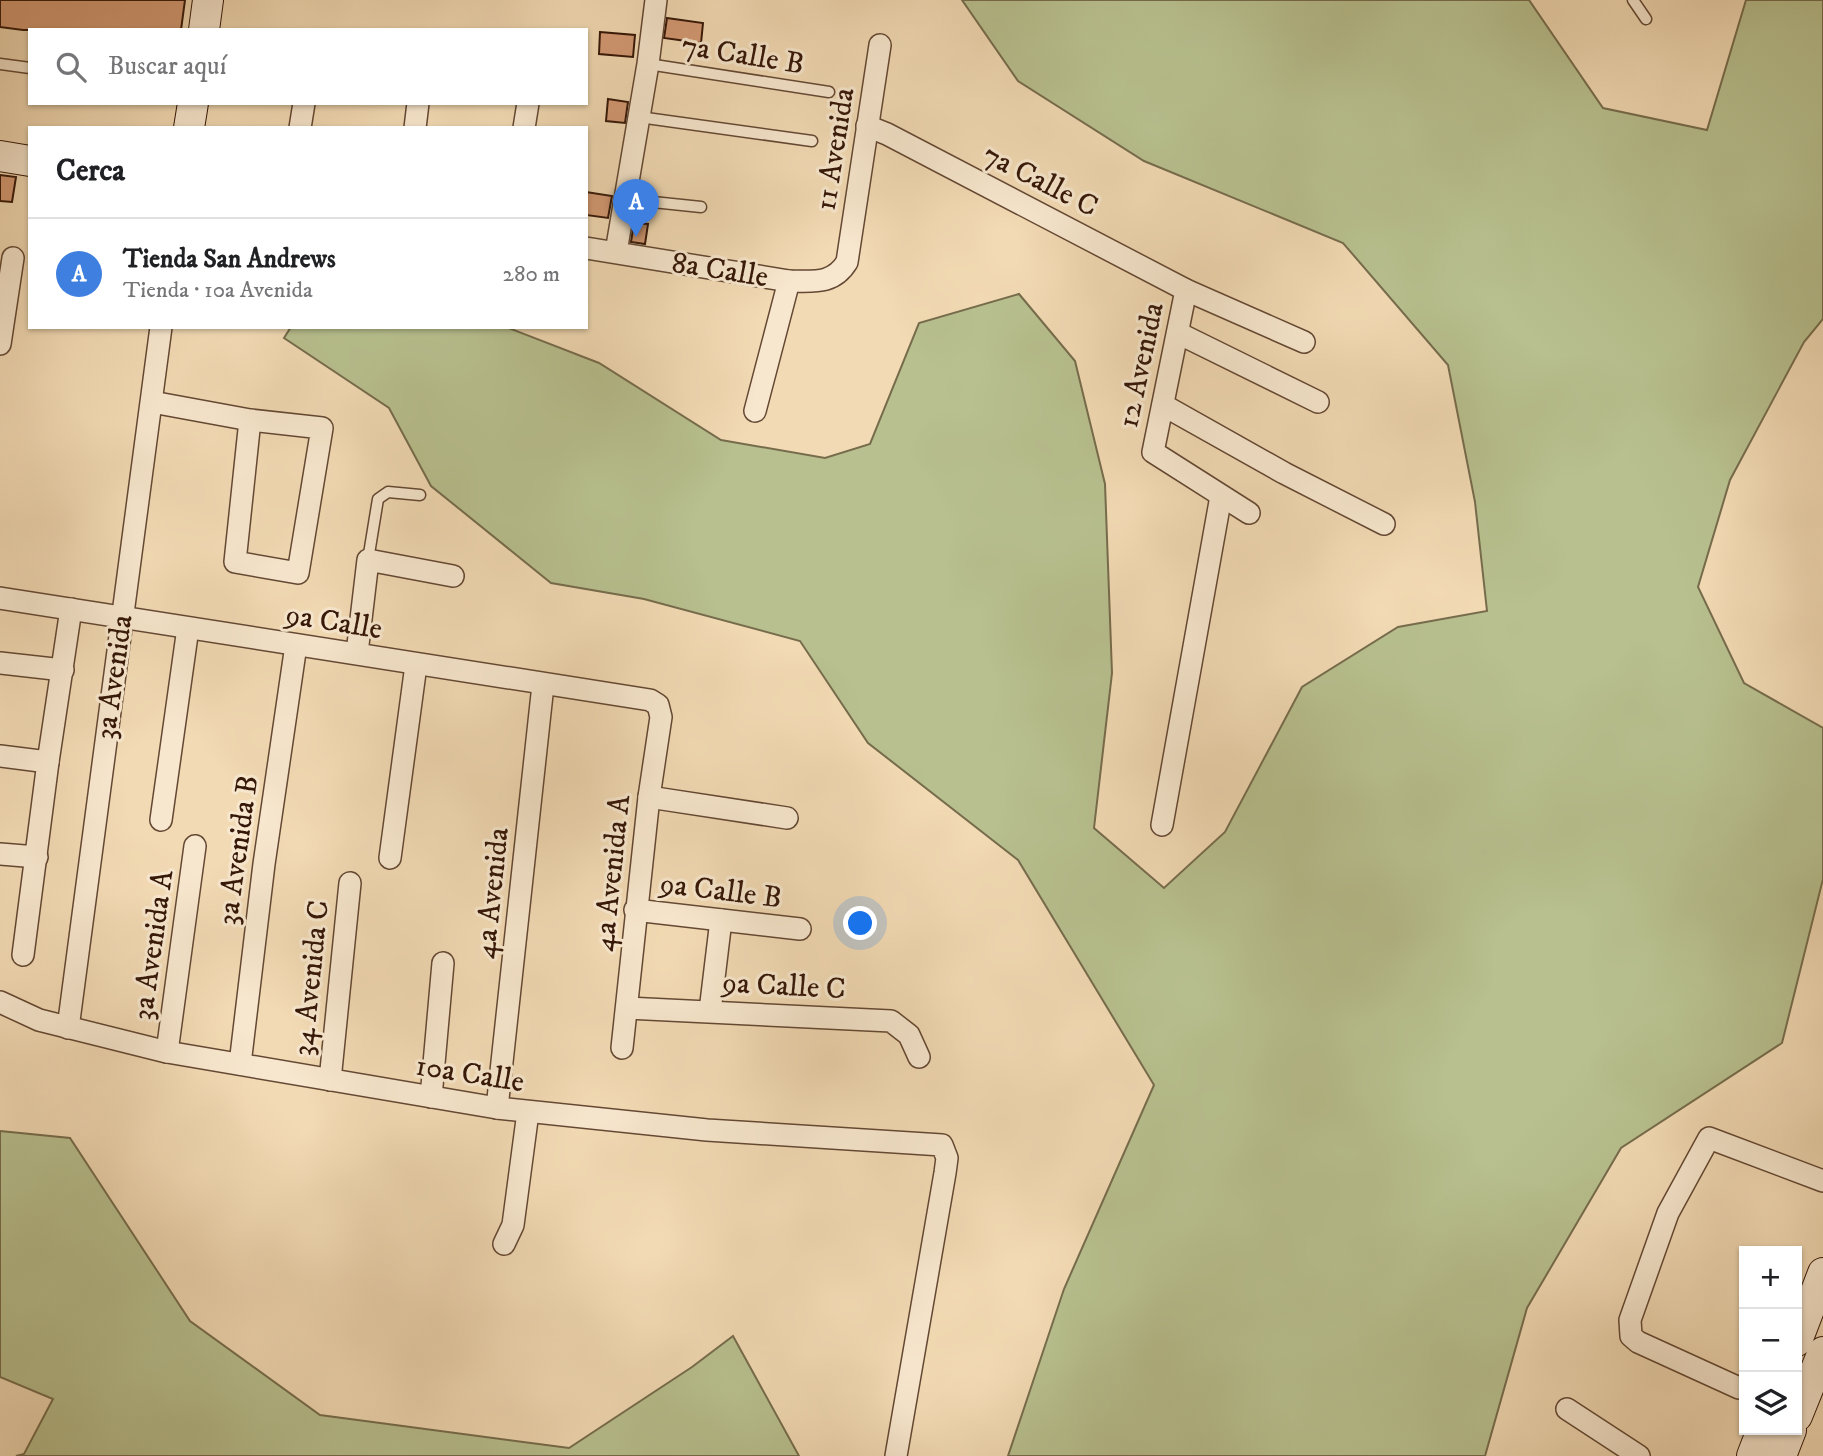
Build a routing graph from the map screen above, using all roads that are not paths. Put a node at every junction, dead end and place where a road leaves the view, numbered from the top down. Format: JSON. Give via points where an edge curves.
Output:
{"nodes":[{"id":1,"x":208,"y":0,"type":"edge"},
{"id":2,"x":656,"y":0,"type":"edge"},
{"id":3,"x":1633,"y":0,"type":"edge"},
{"id":4,"x":1646,"y":19,"type":"dead end"},
{"id":5,"x":204,"y":28,"type":"edge"},
{"id":6,"x":880,"y":45,"type":"dead end"},
{"id":7,"x":0,"y":64,"type":"edge"},
{"id":8,"x":648,"y":64,"type":"junction"},
{"id":9,"x":28,"y":68,"type":"edge"},
{"id":10,"x":830,"y":92,"type":"dead end"},
{"id":11,"x":193,"y":105,"type":"edge"},
{"id":12,"x":304,"y":105,"type":"edge"},
{"id":13,"x":418,"y":105,"type":"edge"},
{"id":14,"x":528,"y":105,"type":"edge"},
{"id":15,"x":639,"y":117,"type":"junction"},
{"id":16,"x":189,"y":126,"type":"edge"},
{"id":17,"x":300,"y":126,"type":"edge"},
{"id":18,"x":415,"y":126,"type":"edge"},
{"id":19,"x":524,"y":126,"type":"edge"},
{"id":20,"x":867,"y":127,"type":"junction"},
{"id":21,"x":812,"y":141,"type":"dead end"},
{"id":22,"x":0,"y":156,"type":"edge"},
{"id":23,"x":28,"y":161,"type":"edge"},
{"id":24,"x":624,"y":199,"type":"junction"},
{"id":25,"x":701,"y":207,"type":"dead end"},
{"id":26,"x":588,"y":248,"type":"edge"},
{"id":27,"x":616,"y":252,"type":"junction"},
{"id":28,"x":13,"y":258,"type":"dead end"},
{"id":29,"x":847,"y":262,"type":"joint"},
{"id":30,"x":789,"y":281,"type":"junction"},
{"id":31,"x":1186,"y":290,"type":"junction"},
{"id":32,"x":161,"y":329,"type":"edge"},
{"id":33,"x":1178,"y":333,"type":"junction"},
{"id":34,"x":1304,"y":342,"type":"dead end"},
{"id":35,"x":0,"y":344,"type":"edge"},
{"id":36,"x":152,"y":402,"type":"junction"},
{"id":37,"x":1318,"y":402,"type":"dead end"},
{"id":38,"x":1163,"y":405,"type":"junction"},
{"id":39,"x":755,"y":411,"type":"dead end"},
{"id":40,"x":250,"y":420,"type":"junction"},
{"id":41,"x":420,"y":495,"type":"dead end"},
{"id":42,"x":1221,"y":496,"type":"junction"},
{"id":43,"x":1249,"y":513,"type":"dead end"},
{"id":44,"x":1384,"y":524,"type":"dead end"},
{"id":45,"x":368,"y":560,"type":"junction"},
{"id":46,"x":453,"y":576,"type":"dead end"},
{"id":47,"x":0,"y":598,"type":"edge"},
{"id":48,"x":71,"y":609,"type":"junction"},
{"id":49,"x":121,"y":618,"type":"junction"},
{"id":50,"x":188,"y":628,"type":"junction"},
{"id":51,"x":296,"y":645,"type":"junction"},
{"id":52,"x":357,"y":653,"type":"junction"},
{"id":53,"x":0,"y":663,"type":"edge"},
{"id":54,"x":416,"y":665,"type":"junction"},
{"id":55,"x":63,"y":670,"type":"junction"},
{"id":56,"x":543,"y":685,"type":"junction"},
{"id":57,"x":659,"y":705,"type":"joint"},
{"id":58,"x":0,"y":756,"type":"edge"},
{"id":59,"x":48,"y":762,"type":"junction"},
{"id":60,"x":649,"y":797,"type":"junction"},
{"id":61,"x":788,"y":818,"type":"dead end"},
{"id":62,"x":161,"y":820,"type":"dead end"},
{"id":63,"x":1162,"y":825,"type":"dead end"},
{"id":64,"x":195,"y":846,"type":"dead end"},
{"id":65,"x":0,"y":853,"type":"edge"},
{"id":66,"x":37,"y":857,"type":"junction"},
{"id":67,"x":390,"y":858,"type":"dead end"},
{"id":68,"x":350,"y":883,"type":"dead end"},
{"id":69,"x":635,"y":910,"type":"junction"},
{"id":70,"x":721,"y":920,"type":"junction"},
{"id":71,"x":800,"y":929,"type":"dead end"},
{"id":72,"x":23,"y":955,"type":"dead end"},
{"id":73,"x":443,"y":963,"type":"dead end"},
{"id":74,"x":0,"y":1002,"type":"edge"},
{"id":75,"x":627,"y":1008,"type":"junction"},
{"id":76,"x":709,"y":1011,"type":"junction"},
{"id":77,"x":68,"y":1028,"type":"junction"},
{"id":78,"x":622,"y":1048,"type":"dead end"},
{"id":79,"x":167,"y":1052,"type":"junction"},
{"id":80,"x":919,"y":1057,"type":"dead end"},
{"id":81,"x":240,"y":1064,"type":"junction"},
{"id":82,"x":330,"y":1080,"type":"junction"},
{"id":83,"x":431,"y":1097,"type":"junction"},
{"id":84,"x":497,"y":1108,"type":"junction"},
{"id":85,"x":528,"y":1112,"type":"junction"},
{"id":86,"x":1823,"y":1181,"type":"edge"},
{"id":87,"x":504,"y":1244,"type":"dead end"},
{"id":88,"x":1823,"y":1273,"type":"edge"},
{"id":89,"x":1802,"y":1327,"type":"edge"},
{"id":90,"x":1823,"y":1352,"type":"edge"},
{"id":91,"x":1739,"y":1388,"type":"dead end"},
{"id":92,"x":1802,"y":1404,"type":"edge"},
{"id":93,"x":1567,"y":1409,"type":"dead end"},
{"id":94,"x":1760,"y":1435,"type":"edge"},
{"id":95,"x":1789,"y":1435,"type":"edge"},
{"id":96,"x":896,"y":1456,"type":"edge"},
{"id":97,"x":1639,"y":1456,"type":"edge"},
{"id":98,"x":1752,"y":1456,"type":"edge"},
{"id":99,"x":1781,"y":1456,"type":"edge"}],
"edges":[{"from":1,"to":5,"type":"street"},
{"from":2,"to":8,"type":"street"},
{"from":3,"to":4,"type":"lane"},
{"from":6,"to":20,"type":"street","name":"11 Avenida"},
{"from":7,"to":9,"type":"lane"},
{"from":8,"to":10,"type":"lane","name":"7a Calle B"},
{"from":8,"to":15,"type":"street"},
{"from":11,"to":16,"type":"street"},
{"from":12,"to":17,"type":"street"},
{"from":13,"to":18,"type":"street"},
{"from":14,"to":19,"type":"street"},
{"from":15,"to":21,"type":"lane"},
{"from":15,"to":24,"type":"street"},
{"from":20,"to":29,"type":"street","name":"11 Avenida"},
{"from":20,"to":31,"type":"street","name":"7a Calle C"},
{"from":22,"to":23,"type":"street"},
{"from":24,"to":25,"type":"lane"},
{"from":24,"to":27,"type":"street"},
{"from":26,"to":27,"type":"street","name":"8a Calle"},
{"from":27,"to":30,"type":"street","name":"8a Calle"},
{"from":28,"to":35,"type":"street"},
{"from":29,"to":30,"type":"street","name":"8a Calle","via":[[840,274],[823,281]]},
{"from":30,"to":39,"type":"street"},
{"from":31,"to":33,"type":"street","name":"12 Avenida"},
{"from":31,"to":34,"type":"street","name":"7a Calle C"},
{"from":32,"to":36,"type":"street","name":"3a Avenida"},
{"from":33,"to":37,"type":"street"},
{"from":33,"to":38,"type":"street","name":"12 Avenida"},
{"from":36,"to":40,"type":"street"},
{"from":36,"to":49,"type":"street","name":"3a Avenida"},
{"from":38,"to":42,"type":"street","name":"12 Avenida","via":[[1153,452]]},
{"from":38,"to":44,"type":"street"},
{"from":40,"to":40,"type":"street","via":[[322,428],[298,573],[235,562]]},
{"from":41,"to":45,"type":"lane","via":[[388,492],[378,499]]},
{"from":42,"to":43,"type":"street"},
{"from":42,"to":63,"type":"street"},
{"from":45,"to":46,"type":"street"},
{"from":45,"to":52,"type":"street"},
{"from":47,"to":48,"type":"street","name":"9a Calle"},
{"from":48,"to":49,"type":"street","name":"9a Calle"},
{"from":48,"to":55,"type":"street"},
{"from":49,"to":50,"type":"street","name":"9a Calle"},
{"from":49,"to":77,"type":"street","name":"3a Avenida"},
{"from":50,"to":51,"type":"street","name":"9a Calle"},
{"from":50,"to":62,"type":"street"},
{"from":51,"to":52,"type":"street","name":"9a Calle"},
{"from":51,"to":81,"type":"street","name":"3a Avenida B"},
{"from":52,"to":54,"type":"street","name":"9a Calle"},
{"from":53,"to":55,"type":"street"},
{"from":54,"to":56,"type":"street","name":"9a Calle"},
{"from":54,"to":67,"type":"street"},
{"from":55,"to":59,"type":"street"},
{"from":56,"to":57,"type":"street","name":"9a Calle"},
{"from":56,"to":84,"type":"street","name":"4a Avenida"},
{"from":57,"to":60,"type":"street","name":"4a Avenida A"},
{"from":58,"to":59,"type":"street"},
{"from":59,"to":66,"type":"street"},
{"from":60,"to":61,"type":"street"},
{"from":60,"to":69,"type":"street","name":"4a Avenida A"},
{"from":64,"to":79,"type":"street","name":"3a Avenida A"},
{"from":65,"to":66,"type":"street"},
{"from":66,"to":72,"type":"street"},
{"from":68,"to":82,"type":"street","name":"34 Avenida C"},
{"from":69,"to":70,"type":"street","name":"9a Calle B"},
{"from":69,"to":75,"type":"street","name":"4a Avenida A"},
{"from":70,"to":71,"type":"street","name":"9a Calle B"},
{"from":70,"to":76,"type":"street"},
{"from":73,"to":83,"type":"street"},
{"from":74,"to":77,"type":"street","name":"10a Calle"},
{"from":75,"to":76,"type":"street","name":"9a Calle C"},
{"from":75,"to":78,"type":"street","name":"4a Avenida A"},
{"from":76,"to":80,"type":"street","name":"9a Calle C","via":[[891,1021],[909,1035]]},
{"from":77,"to":79,"type":"street","name":"10a Calle"},
{"from":79,"to":81,"type":"street","name":"10a Calle"},
{"from":81,"to":82,"type":"street","name":"10a Calle"},
{"from":82,"to":83,"type":"street","name":"10a Calle"},
{"from":83,"to":84,"type":"street","name":"10a Calle"},
{"from":84,"to":85,"type":"street","name":"10a Calle"},
{"from":85,"to":87,"type":"street","via":[[513,1226]]},
{"from":85,"to":96,"type":"street","name":"10a Calle","via":[[707,1130],[942,1145],[947,1158],[945,1173]]},
{"from":86,"to":91,"type":"street","via":[[1709,1138],[1668,1213],[1630,1321],[1631,1336]]},
{"from":88,"to":89,"type":"street"},
{"from":90,"to":92,"type":"street"},
{"from":93,"to":97,"type":"street"},
{"from":94,"to":98,"type":"street"},
{"from":95,"to":99,"type":"street"}]}
